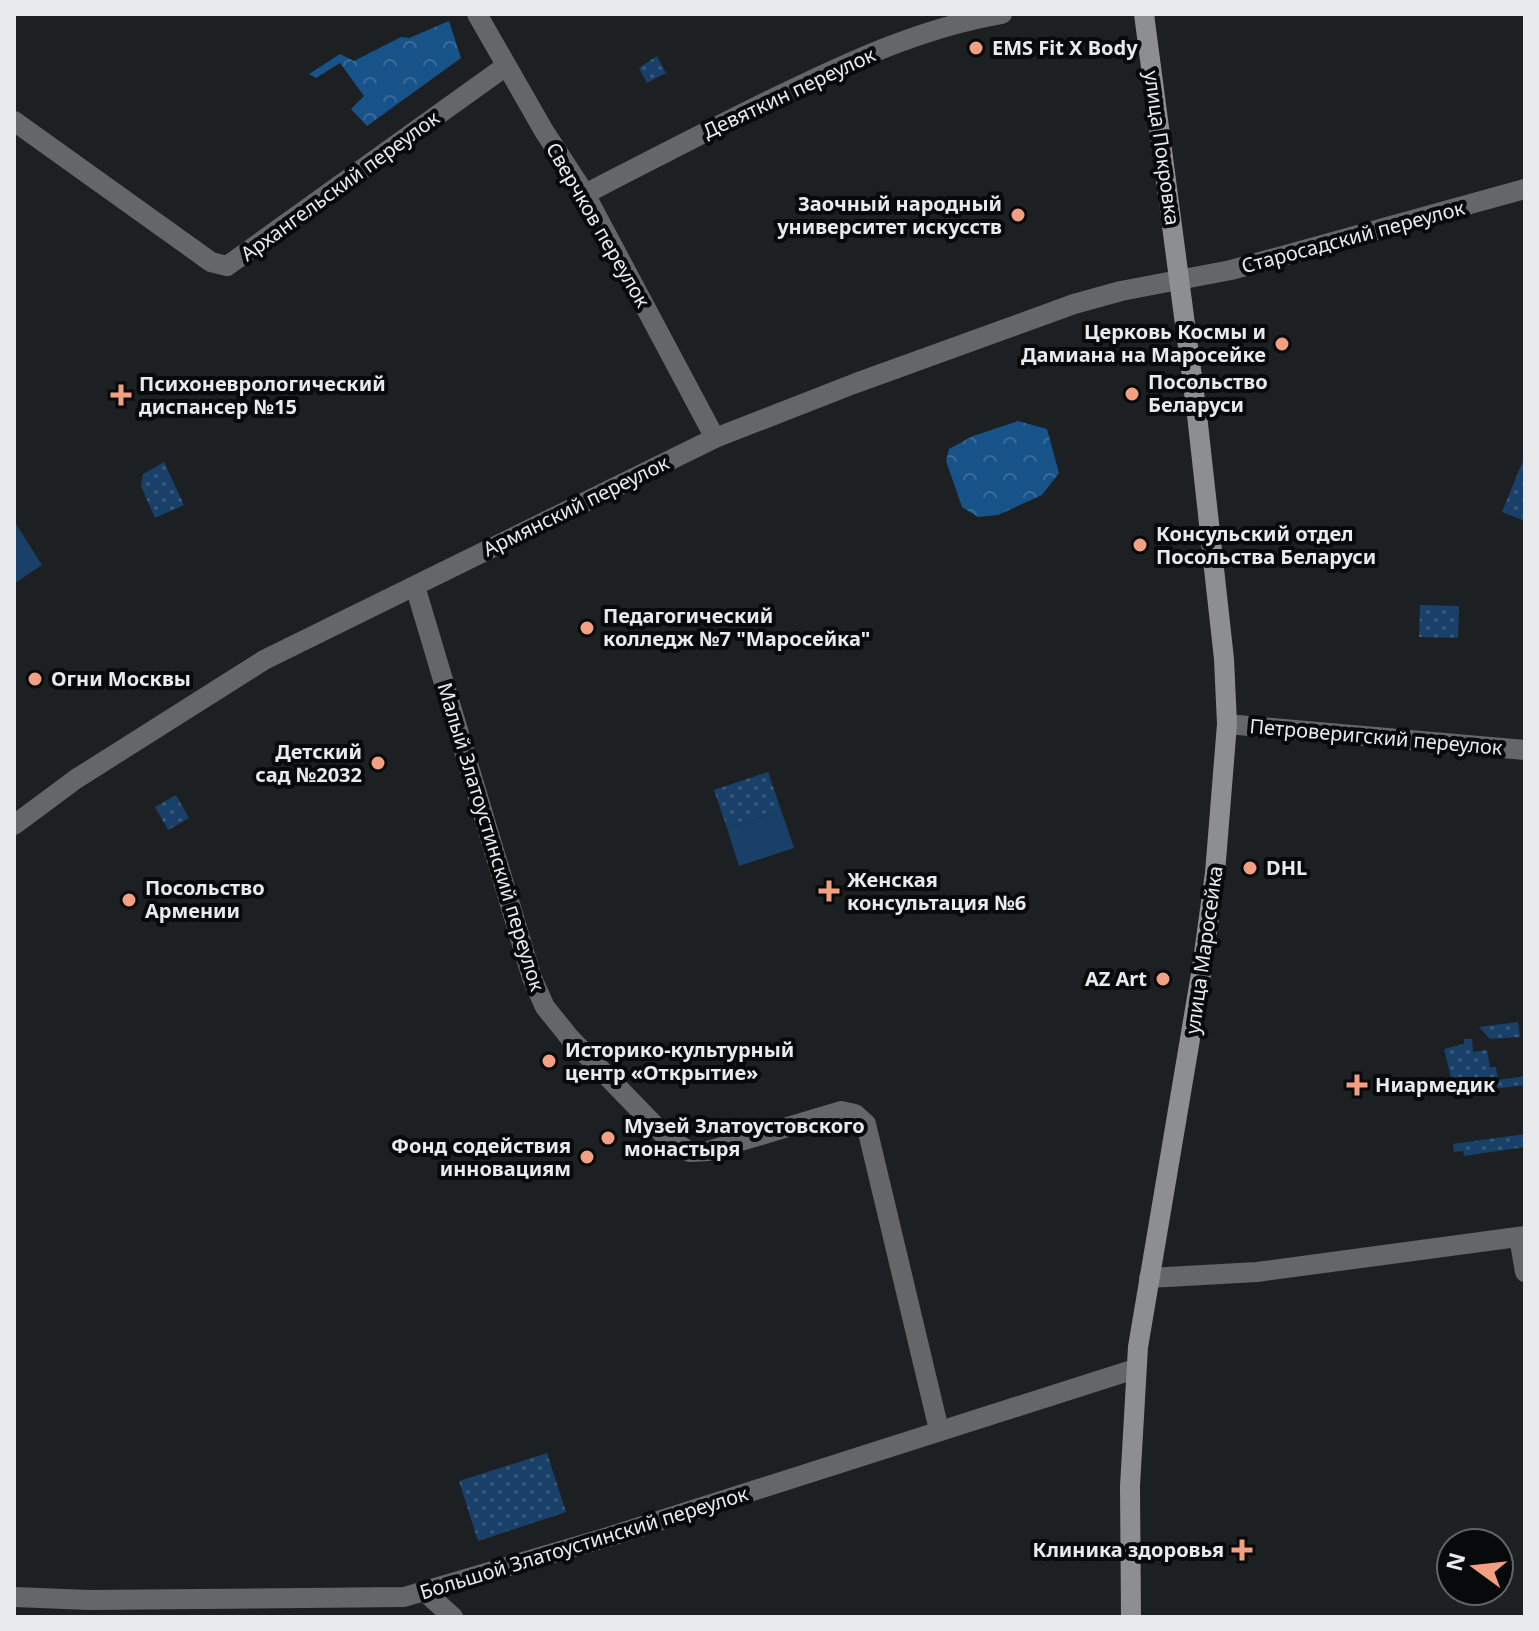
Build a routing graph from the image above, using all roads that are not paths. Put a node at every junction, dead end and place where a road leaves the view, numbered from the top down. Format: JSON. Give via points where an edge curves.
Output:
{"nodes":[{"id":1,"x":477,"y":14,"type":"edge"},
{"id":2,"x":1002,"y":14,"type":"edge"},
{"id":3,"x":1144,"y":14,"type":"edge"},
{"id":4,"x":506,"y":66,"type":"junction"},
{"id":5,"x":14,"y":121,"type":"edge"},
{"id":6,"x":1525,"y":189,"type":"edge"},
{"id":7,"x":585,"y":194,"type":"junction"},
{"id":8,"x":1180,"y":281,"type":"junction"},
{"id":9,"x":715,"y":438,"type":"junction"},
{"id":10,"x":415,"y":586,"type":"junction"},
{"id":11,"x":1227,"y":724,"type":"junction"},
{"id":12,"x":1525,"y":750,"type":"edge"},
{"id":13,"x":14,"y":825,"type":"edge"},
{"id":14,"x":1522,"y":1237,"type":"edge"},
{"id":15,"x":1525,"y":1272,"type":"edge"},
{"id":16,"x":1149,"y":1278,"type":"junction"},
{"id":17,"x":1135,"y":1369,"type":"junction"},
{"id":18,"x":939,"y":1430,"type":"junction"},
{"id":19,"x":425,"y":1592,"type":"junction"},
{"id":20,"x":14,"y":1597,"type":"edge"},
{"id":21,"x":453,"y":1617,"type":"edge"},
{"id":22,"x":1131,"y":1617,"type":"edge"}],
"edges":[{"from":1,"to":4,"type":"street","name":"Сверчков переулок"},
{"from":2,"to":7,"type":"street","name":"Девяткин переулок","via":[[911,38],[826,73]]},
{"from":3,"to":8,"type":"main road","name":"улица Покровка"},
{"from":4,"to":5,"type":"street","name":"Архангельский переулок","via":[[227,266],[211,262]]},
{"from":4,"to":7,"type":"street","name":"Сверчков переулок"},
{"from":6,"to":8,"type":"street","name":"Старосадский переулок"},
{"from":7,"to":9,"type":"street","name":"Сверчков переулок"},
{"from":8,"to":9,"type":"street","name":"Армянский переулок","via":[[1047,312]]},
{"from":8,"to":11,"type":"main road","name":"улица Маросейка","via":[[1217,591]]},
{"from":9,"to":10,"type":"street","name":"Армянский переулок"},
{"from":10,"to":13,"type":"street","name":"Армянский переулок","via":[[264,660],[76,779]]},
{"from":10,"to":18,"type":"street","name":"Малый Златоустинский переулок","via":[[545,1007],[665,1136],[690,1152],[836,1111],[855,1114],[866,1124]]},
{"from":11,"to":12,"type":"street","name":"Петроверигский переулок"},
{"from":11,"to":16,"type":"main road","name":"улица Маросейка","via":[[1202,968]]},
{"from":14,"to":15,"type":"street"},
{"from":14,"to":16,"type":"street","via":[[1257,1272]]},
{"from":16,"to":17,"type":"main road","name":"улица Маросейка"},
{"from":17,"to":18,"type":"street","name":"Большой Златоустинский переулок"},
{"from":17,"to":22,"type":"main road","name":"улица Маросейка"},
{"from":18,"to":19,"type":"street","name":"Большой Златоустинский переулок"},
{"from":19,"to":20,"type":"street","name":"Большой Златоустинский переулок","via":[[391,1598]]},
{"from":19,"to":21,"type":"street"}]}
